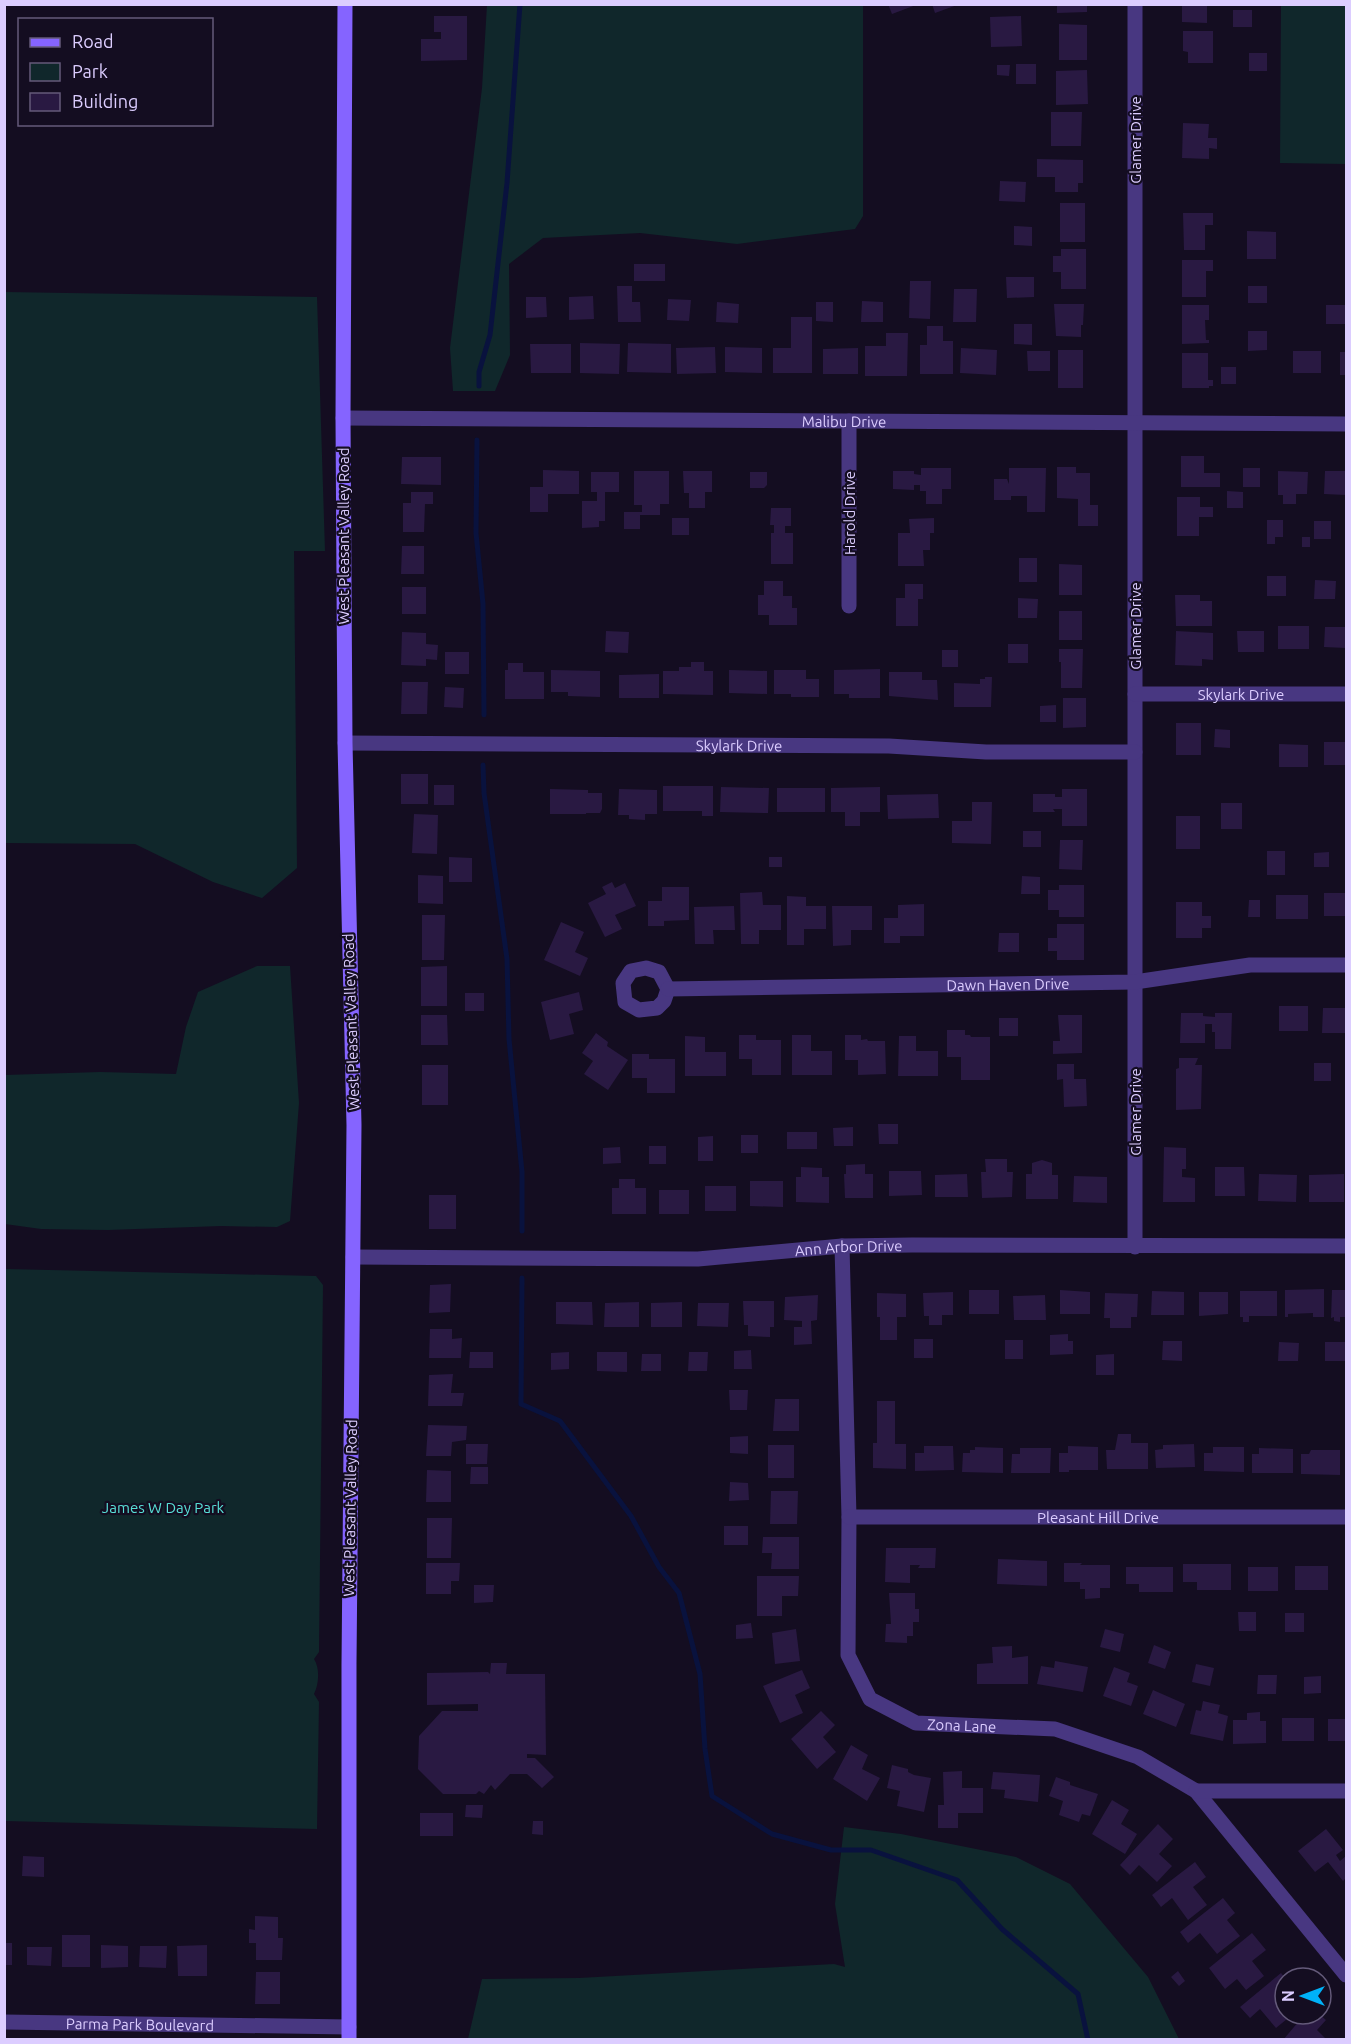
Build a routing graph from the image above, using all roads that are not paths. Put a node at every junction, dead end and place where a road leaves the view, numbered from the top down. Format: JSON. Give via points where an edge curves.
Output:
{"nodes":[{"id":1,"x":345,"y":4,"type":"edge"},
{"id":2,"x":1135,"y":4,"type":"edge"},
{"id":3,"x":343,"y":418,"type":"junction"},
{"id":4,"x":849,"y":421,"type":"junction"},
{"id":5,"x":1135,"y":424,"type":"junction"},
{"id":6,"x":1347,"y":424,"type":"edge"},
{"id":7,"x":849,"y":606,"type":"dead end"},
{"id":8,"x":1135,"y":694,"type":"junction"},
{"id":9,"x":1347,"y":694,"type":"edge"},
{"id":10,"x":345,"y":743,"type":"junction"},
{"id":11,"x":1135,"y":752,"type":"junction"},
{"id":12,"x":1347,"y":965,"type":"edge"},
{"id":13,"x":1135,"y":982,"type":"junction"},
{"id":14,"x":668,"y":989,"type":"dead end"},
{"id":15,"x":842,"y":1246,"type":"junction"},
{"id":16,"x":1347,"y":1246,"type":"edge"},
{"id":17,"x":1135,"y":1247,"type":"junction"},
{"id":18,"x":353,"y":1257,"type":"junction"},
{"id":19,"x":849,"y":1517,"type":"junction"},
{"id":20,"x":1347,"y":1517,"type":"edge"},
{"id":21,"x":1196,"y":1791,"type":"junction"},
{"id":22,"x":1347,"y":1791,"type":"edge"},
{"id":23,"x":1347,"y":1975,"type":"edge"},
{"id":24,"x":4,"y":2022,"type":"edge"},
{"id":25,"x":349,"y":2033,"type":"edge"}],
"edges":[{"from":1,"to":3,"type":"main road","name":"West Pleasant Valley Road"},
{"from":2,"to":5,"type":"street","name":"Glamer Drive"},
{"from":3,"to":4,"type":"street","name":"Malibu Drive"},
{"from":3,"to":10,"type":"main road","name":"West Pleasant Valley Road"},
{"from":4,"to":5,"type":"street","name":"Malibu Drive"},
{"from":4,"to":7,"type":"street","name":"Harold Drive"},
{"from":5,"to":6,"type":"street","name":"Malibu Drive"},
{"from":5,"to":8,"type":"street","name":"Glamer Drive"},
{"from":8,"to":9,"type":"street","name":"Skylark Drive"},
{"from":8,"to":11,"type":"street","name":"Glamer Drive"},
{"from":10,"to":11,"type":"street","name":"Skylark Drive","via":[[889,746],[986,752]]},
{"from":10,"to":18,"type":"main road","name":"West Pleasant Valley Road","via":[[354,1125]]},
{"from":11,"to":13,"type":"street","name":"Glamer Drive"},
{"from":12,"to":13,"type":"street","name":"Dawn Haven Drive","via":[[1250,965]]},
{"from":13,"to":14,"type":"street","name":"Dawn Haven Drive"},
{"from":13,"to":17,"type":"street","name":"Glamer Drive"},
{"from":15,"to":17,"type":"street","name":"Ann Arbor Drive"},
{"from":15,"to":18,"type":"street","name":"Ann Arbor Drive","via":[[698,1259]]},
{"from":15,"to":19,"type":"street","name":"Zona Lane"},
{"from":16,"to":17,"type":"street","name":"Ann Arbor Drive"},
{"from":18,"to":25,"type":"main road","name":"West Pleasant Valley Road"},
{"from":19,"to":20,"type":"street","name":"Pleasant Hill Drive"},
{"from":19,"to":21,"type":"street","name":"Zona Lane","via":[[848,1655],[870,1699],[916,1723],[1055,1729],[1138,1757]]},
{"from":21,"to":22,"type":"street"},
{"from":21,"to":23,"type":"street","name":"Zona Lane"},
{"from":24,"to":25,"type":"street","name":"Parma Park Boulevard"}]}
